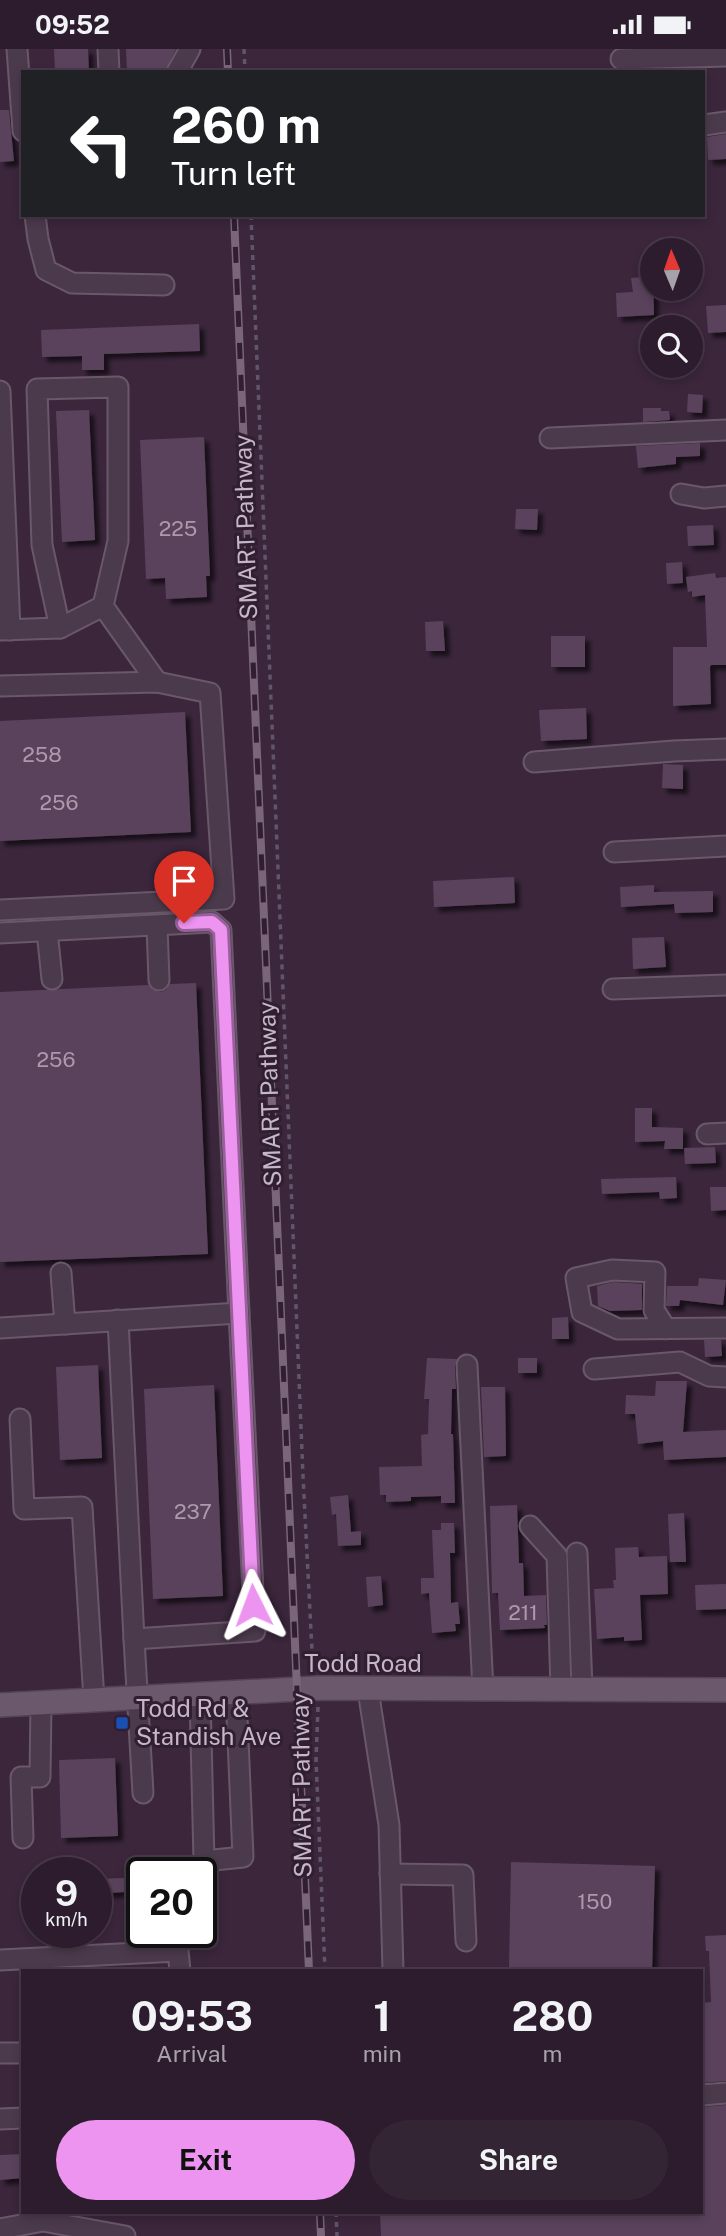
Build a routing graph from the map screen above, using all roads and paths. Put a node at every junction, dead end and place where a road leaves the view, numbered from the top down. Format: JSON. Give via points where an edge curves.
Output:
{"nodes":[{"id":1,"x":17,"y":49,"type":"edge"},
{"id":2,"x":108,"y":49,"type":"edge"},
{"id":3,"x":190,"y":49,"type":"edge"},
{"id":4,"x":244,"y":49,"type":"edge"},
{"id":5,"x":726,"y":56,"type":"edge"},
{"id":6,"x":621,"y":59,"type":"dead end"},
{"id":7,"x":109,"y":70,"type":"edge"},
{"id":8,"x":178,"y":70,"type":"edge"},
{"id":9,"x":245,"y":70,"type":"edge"},
{"id":10,"x":21,"y":104,"type":"edge"},
{"id":11,"x":726,"y":122,"type":"edge"},
{"id":12,"x":705,"y":125,"type":"edge"},
{"id":13,"x":35,"y":217,"type":"edge"},
{"id":14,"x":251,"y":217,"type":"edge"},
{"id":15,"x":164,"y":285,"type":"dead end"},
{"id":16,"x":0,"y":391,"type":"edge"},
{"id":17,"x":726,"y":430,"type":"edge"},
{"id":18,"x":550,"y":438,"type":"dead end"},
{"id":19,"x":681,"y":494,"type":"dead end"},
{"id":20,"x":726,"y":496,"type":"edge"},
{"id":21,"x":103,"y":606,"type":"junction"},
{"id":22,"x":60,"y":628,"type":"junction"},
{"id":23,"x":5,"y":630,"type":"edge"},
{"id":24,"x":157,"y":682,"type":"junction"},
{"id":25,"x":0,"y":687,"type":"edge"},
{"id":26,"x":726,"y":749,"type":"edge"},
{"id":27,"x":534,"y":762,"type":"dead end"},
{"id":28,"x":726,"y":846,"type":"edge"},
{"id":29,"x":614,"y":852,"type":"dead end"},
{"id":30,"x":0,"y":910,"type":"edge"},
{"id":31,"x":157,"y":926,"type":"junction"},
{"id":32,"x":47,"y":931,"type":"junction"},
{"id":33,"x":0,"y":933,"type":"edge"},
{"id":34,"x":52,"y":979,"type":"dead end"},
{"id":35,"x":159,"y":980,"type":"dead end"},
{"id":36,"x":726,"y":985,"type":"edge"},
{"id":37,"x":613,"y":989,"type":"dead end"},
{"id":38,"x":61,"y":1273,"type":"dead end"},
{"id":39,"x":239,"y":1313,"type":"junction"},
{"id":40,"x":118,"y":1321,"type":"junction"},
{"id":41,"x":65,"y":1324,"type":"junction"},
{"id":42,"x":0,"y":1328,"type":"edge"},
{"id":43,"x":726,"y":1328,"type":"edge"},
{"id":44,"x":666,"y":1329,"type":"junction"},
{"id":45,"x":467,"y":1365,"type":"dead end"},
{"id":46,"x":594,"y":1369,"type":"dead end"},
{"id":47,"x":726,"y":1377,"type":"edge"},
{"id":48,"x":20,"y":1419,"type":"dead end"},
{"id":49,"x":530,"y":1527,"type":"dead end"},
{"id":50,"x":577,"y":1553,"type":"dead end"},
{"id":51,"x":134,"y":1639,"type":"junction"},
{"id":52,"x":318,"y":1688,"type":"junction"},
{"id":53,"x":368,"y":1690,"type":"junction"},
{"id":54,"x":482,"y":1690,"type":"junction"},
{"id":55,"x":571,"y":1690,"type":"junction"},
{"id":56,"x":726,"y":1690,"type":"edge"},
{"id":57,"x":236,"y":1693,"type":"junction"},
{"id":58,"x":200,"y":1695,"type":"junction"},
{"id":59,"x":136,"y":1698,"type":"junction"},
{"id":60,"x":94,"y":1700,"type":"junction"},
{"id":61,"x":41,"y":1703,"type":"junction"},
{"id":62,"x":0,"y":1705,"type":"edge"},
{"id":63,"x":143,"y":1793,"type":"dead end"},
{"id":64,"x":23,"y":1838,"type":"dead end"},
{"id":65,"x":390,"y":1874,"type":"junction"},
{"id":66,"x":466,"y":1941,"type":"dead end"},
{"id":67,"x":0,"y":1959,"type":"edge"},
{"id":68,"x":180,"y":1969,"type":"edge"},
{"id":69,"x":325,"y":1969,"type":"edge"},
{"id":70,"x":393,"y":1969,"type":"edge"},
{"id":71,"x":0,"y":2053,"type":"edge"},
{"id":72,"x":21,"y":2053,"type":"edge"},
{"id":73,"x":726,"y":2094,"type":"edge"},
{"id":74,"x":703,"y":2095,"type":"edge"},
{"id":75,"x":21,"y":2118,"type":"edge"},
{"id":76,"x":0,"y":2119,"type":"edge"},
{"id":77,"x":336,"y":2214,"type":"edge"},
{"id":78,"x":0,"y":2229,"type":"edge"},
{"id":79,"x":125,"y":2236,"type":"edge"},
{"id":80,"x":337,"y":2236,"type":"edge"}],
"edges":[{"from":1,"to":10,"type":"street"},
{"from":2,"to":7,"type":"street"},
{"from":3,"to":8,"type":"street"},
{"from":4,"to":9,"type":"path"},
{"from":5,"to":6,"type":"street"},
{"from":11,"to":12,"type":"street"},
{"from":13,"to":15,"type":"street","via":[[46,270],[72,283]]},
{"from":14,"to":52,"type":"path","name":"SMART Pathway","via":[[303,1476]]},
{"from":16,"to":23,"type":"street"},
{"from":17,"to":18,"type":"street"},
{"from":19,"to":20,"type":"street"},
{"from":21,"to":22,"type":"street"},
{"from":21,"to":22,"type":"street","via":[[118,541],[118,387],[37,389],[42,545]]},
{"from":21,"to":24,"type":"street"},
{"from":22,"to":23,"type":"street"},
{"from":24,"to":25,"type":"street"},
{"from":24,"to":30,"type":"street","via":[[210,693],[224,899]]},
{"from":26,"to":27,"type":"street"},
{"from":28,"to":29,"type":"street"},
{"from":31,"to":32,"type":"street"},
{"from":31,"to":35,"type":"street"},
{"from":31,"to":39,"type":"street","via":[[212,922],[221,930]]},
{"from":32,"to":33,"type":"street"},
{"from":32,"to":34,"type":"street"},
{"from":36,"to":37,"type":"street"},
{"from":38,"to":41,"type":"street"},
{"from":39,"to":40,"type":"street"},
{"from":39,"to":51,"type":"street","via":[[255,1632]]},
{"from":40,"to":41,"type":"street"},
{"from":40,"to":51,"type":"street"},
{"from":41,"to":42,"type":"street"},
{"from":43,"to":44,"type":"street"},
{"from":44,"to":44,"type":"street","via":[[618,1329],[582,1312],[576,1278],[612,1271],[655,1272],[654,1310]]},
{"from":45,"to":54,"type":"street"},
{"from":46,"to":47,"type":"street","via":[[680,1362],[709,1376]]},
{"from":48,"to":60,"type":"street","via":[[24,1509],[82,1507]]},
{"from":49,"to":55,"type":"street","via":[[556,1556]]},
{"from":50,"to":55,"type":"street"},
{"from":51,"to":59,"type":"street"},
{"from":52,"to":53,"type":"main road","name":"Todd Road"},
{"from":52,"to":57,"type":"main road","name":"Todd Road"},
{"from":52,"to":69,"type":"path","name":"SMART Pathway","via":[[316,1760]]},
{"from":53,"to":54,"type":"main road","name":"Todd Road"},
{"from":53,"to":65,"type":"street","via":[[389,1825]]},
{"from":54,"to":55,"type":"main road","name":"Todd Road"},
{"from":55,"to":56,"type":"main road","name":"Todd Road"},
{"from":57,"to":58,"type":"main road","name":"Todd Road"},
{"from":57,"to":58,"type":"street","via":[[243,1857],[205,1861]]},
{"from":58,"to":59,"type":"main road","name":"Todd Road"},
{"from":59,"to":60,"type":"main road","name":"Todd Road"},
{"from":59,"to":63,"type":"street"},
{"from":60,"to":61,"type":"main road","name":"Todd Road"},
{"from":61,"to":62,"type":"main road","name":"Todd Road"},
{"from":61,"to":64,"type":"street","via":[[40,1777],[21,1777]]},
{"from":65,"to":66,"type":"street","via":[[463,1875]]},
{"from":65,"to":70,"type":"street"},
{"from":67,"to":68,"type":"street","via":[[178,1951]]},
{"from":71,"to":72,"type":"street"},
{"from":73,"to":74,"type":"street"},
{"from":75,"to":76,"type":"street"},
{"from":77,"to":80,"type":"path"},
{"from":78,"to":79,"type":"street","via":[[43,2221]]}]}
